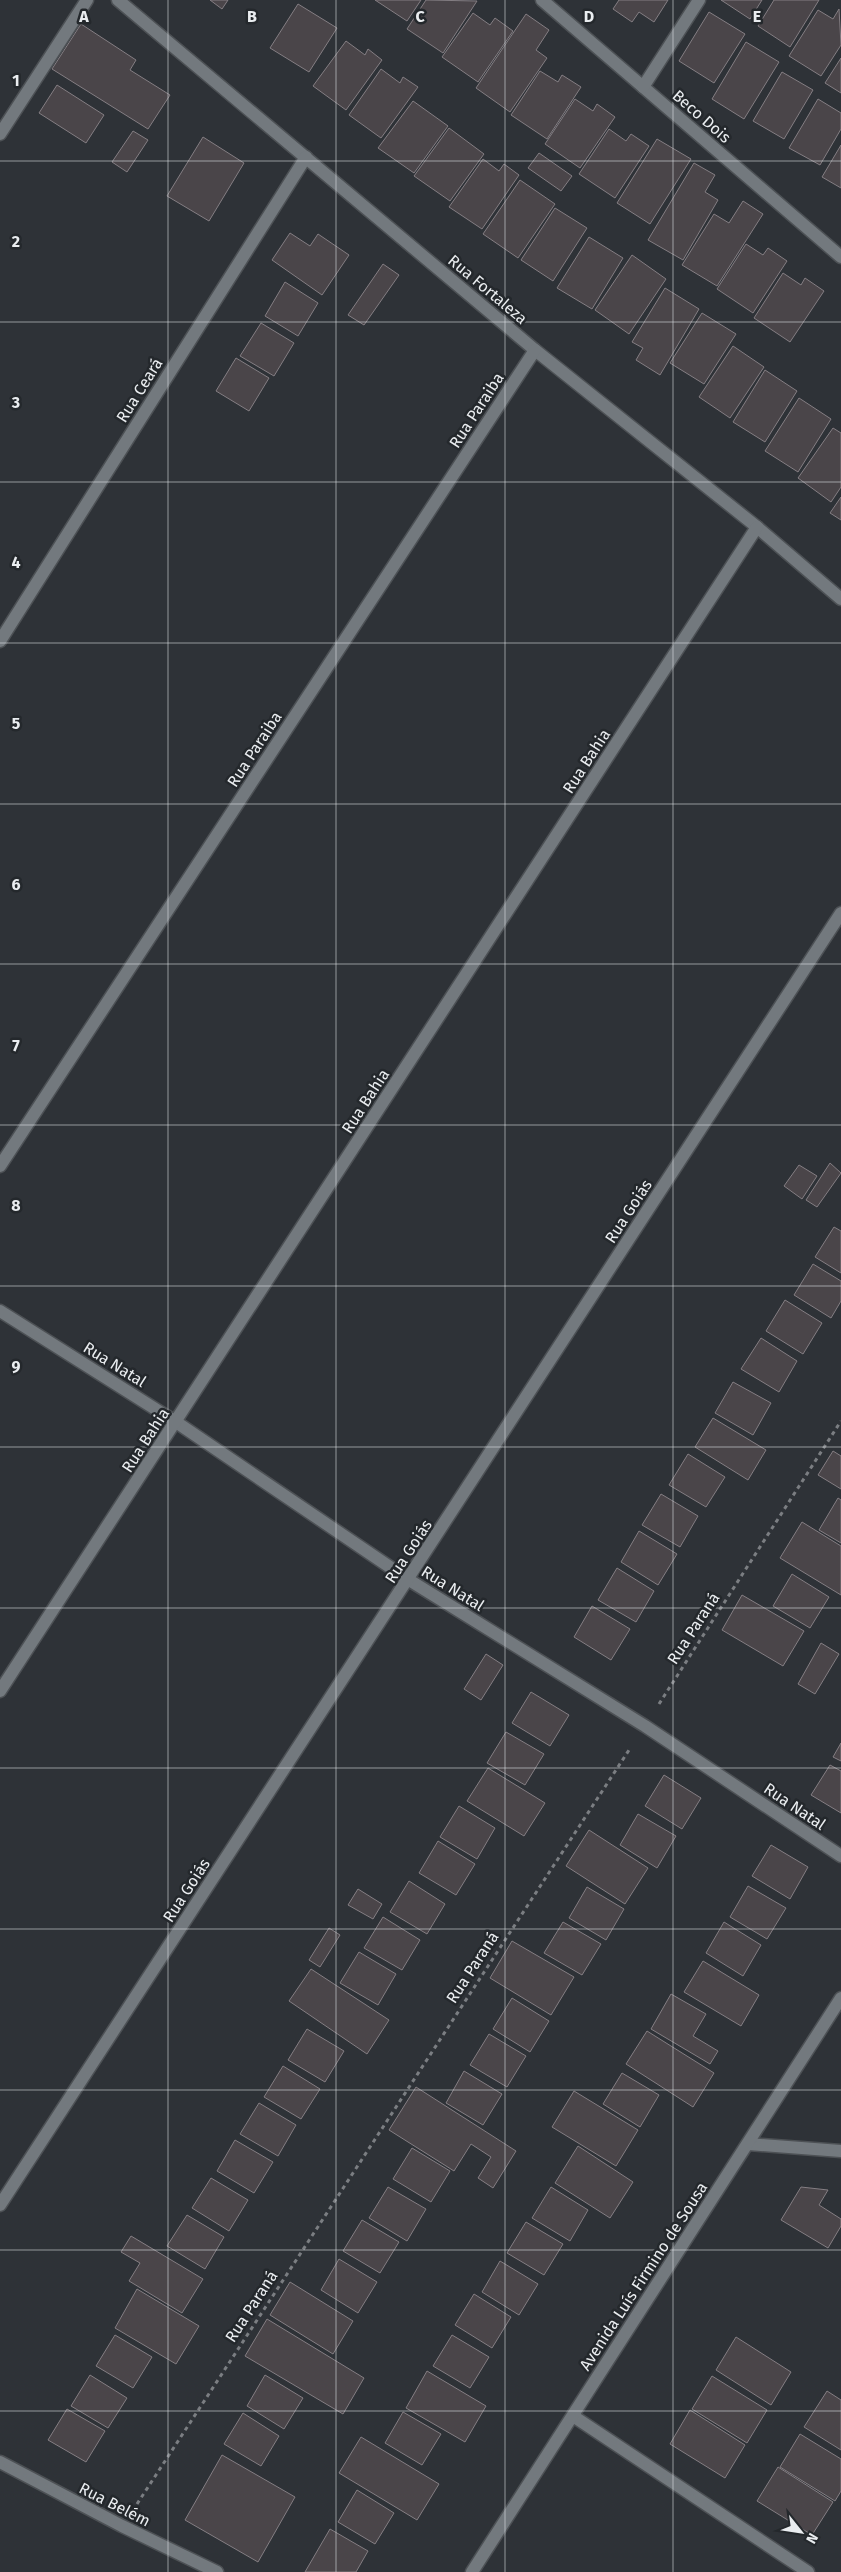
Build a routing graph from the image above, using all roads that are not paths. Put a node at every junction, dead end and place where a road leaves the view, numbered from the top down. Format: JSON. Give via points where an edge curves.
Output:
{"nodes":[{"id":1,"x":87,"y":0,"type":"edge"},
{"id":2,"x":118,"y":0,"type":"edge"},
{"id":3,"x":542,"y":0,"type":"edge"},
{"id":4,"x":699,"y":0,"type":"edge"},
{"id":5,"x":643,"y":87,"type":"junction"},
{"id":6,"x":0,"y":134,"type":"edge"},
{"id":7,"x":306,"y":157,"type":"junction"},
{"id":8,"x":841,"y":257,"type":"edge"},
{"id":9,"x":535,"y":350,"type":"junction"},
{"id":10,"x":757,"y":527,"type":"junction"},
{"id":11,"x":841,"y":599,"type":"edge"},
{"id":12,"x":0,"y":641,"type":"edge"},
{"id":13,"x":841,"y":913,"type":"edge"},
{"id":14,"x":0,"y":1166,"type":"edge"},
{"id":15,"x":0,"y":1311,"type":"edge"},
{"id":16,"x":176,"y":1422,"type":"junction"},
{"id":17,"x":409,"y":1580,"type":"junction"},
{"id":18,"x":0,"y":1691,"type":"edge"},
{"id":19,"x":841,"y":1856,"type":"edge"},
{"id":20,"x":841,"y":1998,"type":"edge"},
{"id":21,"x":748,"y":2144,"type":"junction"},
{"id":22,"x":841,"y":2152,"type":"edge"},
{"id":23,"x":0,"y":2206,"type":"edge"},
{"id":24,"x":573,"y":2416,"type":"junction"},
{"id":25,"x":0,"y":2462,"type":"edge"},
{"id":26,"x":217,"y":2572,"type":"edge"},
{"id":27,"x":472,"y":2572,"type":"edge"},
{"id":28,"x":808,"y":2572,"type":"edge"}],
"edges":[{"from":1,"to":6,"type":"street"},
{"from":2,"to":7,"type":"street","name":"Rua Fortaleza"},
{"from":3,"to":5,"type":"street","name":"Beco Dois"},
{"from":4,"to":5,"type":"street"},
{"from":5,"to":8,"type":"street","name":"Beco Dois"},
{"from":7,"to":9,"type":"street","name":"Rua Fortaleza"},
{"from":7,"to":12,"type":"street","name":"Rua Ceará"},
{"from":9,"to":10,"type":"street","name":"Rua Fortaleza"},
{"from":9,"to":14,"type":"street","name":"Rua Paraiba"},
{"from":10,"to":11,"type":"street","name":"Rua Fortaleza"},
{"from":10,"to":16,"type":"street","name":"Rua Bahia"},
{"from":13,"to":17,"type":"street","name":"Rua Goiás"},
{"from":15,"to":16,"type":"street","name":"Rua Natal"},
{"from":16,"to":17,"type":"street","name":"Rua Natal"},
{"from":16,"to":18,"type":"street","name":"Rua Bahia"},
{"from":17,"to":19,"type":"street","name":"Rua Natal","via":[[645,1726]]},
{"from":17,"to":23,"type":"street","name":"Rua Goiás"},
{"from":20,"to":21,"type":"street","name":"Avenida Luís Firmino de Sousa"},
{"from":21,"to":22,"type":"street"},
{"from":21,"to":24,"type":"street","name":"Avenida Luís Firmino de Sousa"},
{"from":24,"to":27,"type":"street","name":"Avenida Luís Firmino de Sousa"},
{"from":24,"to":28,"type":"street"},
{"from":25,"to":26,"type":"street","name":"Rua Belém"}]}
